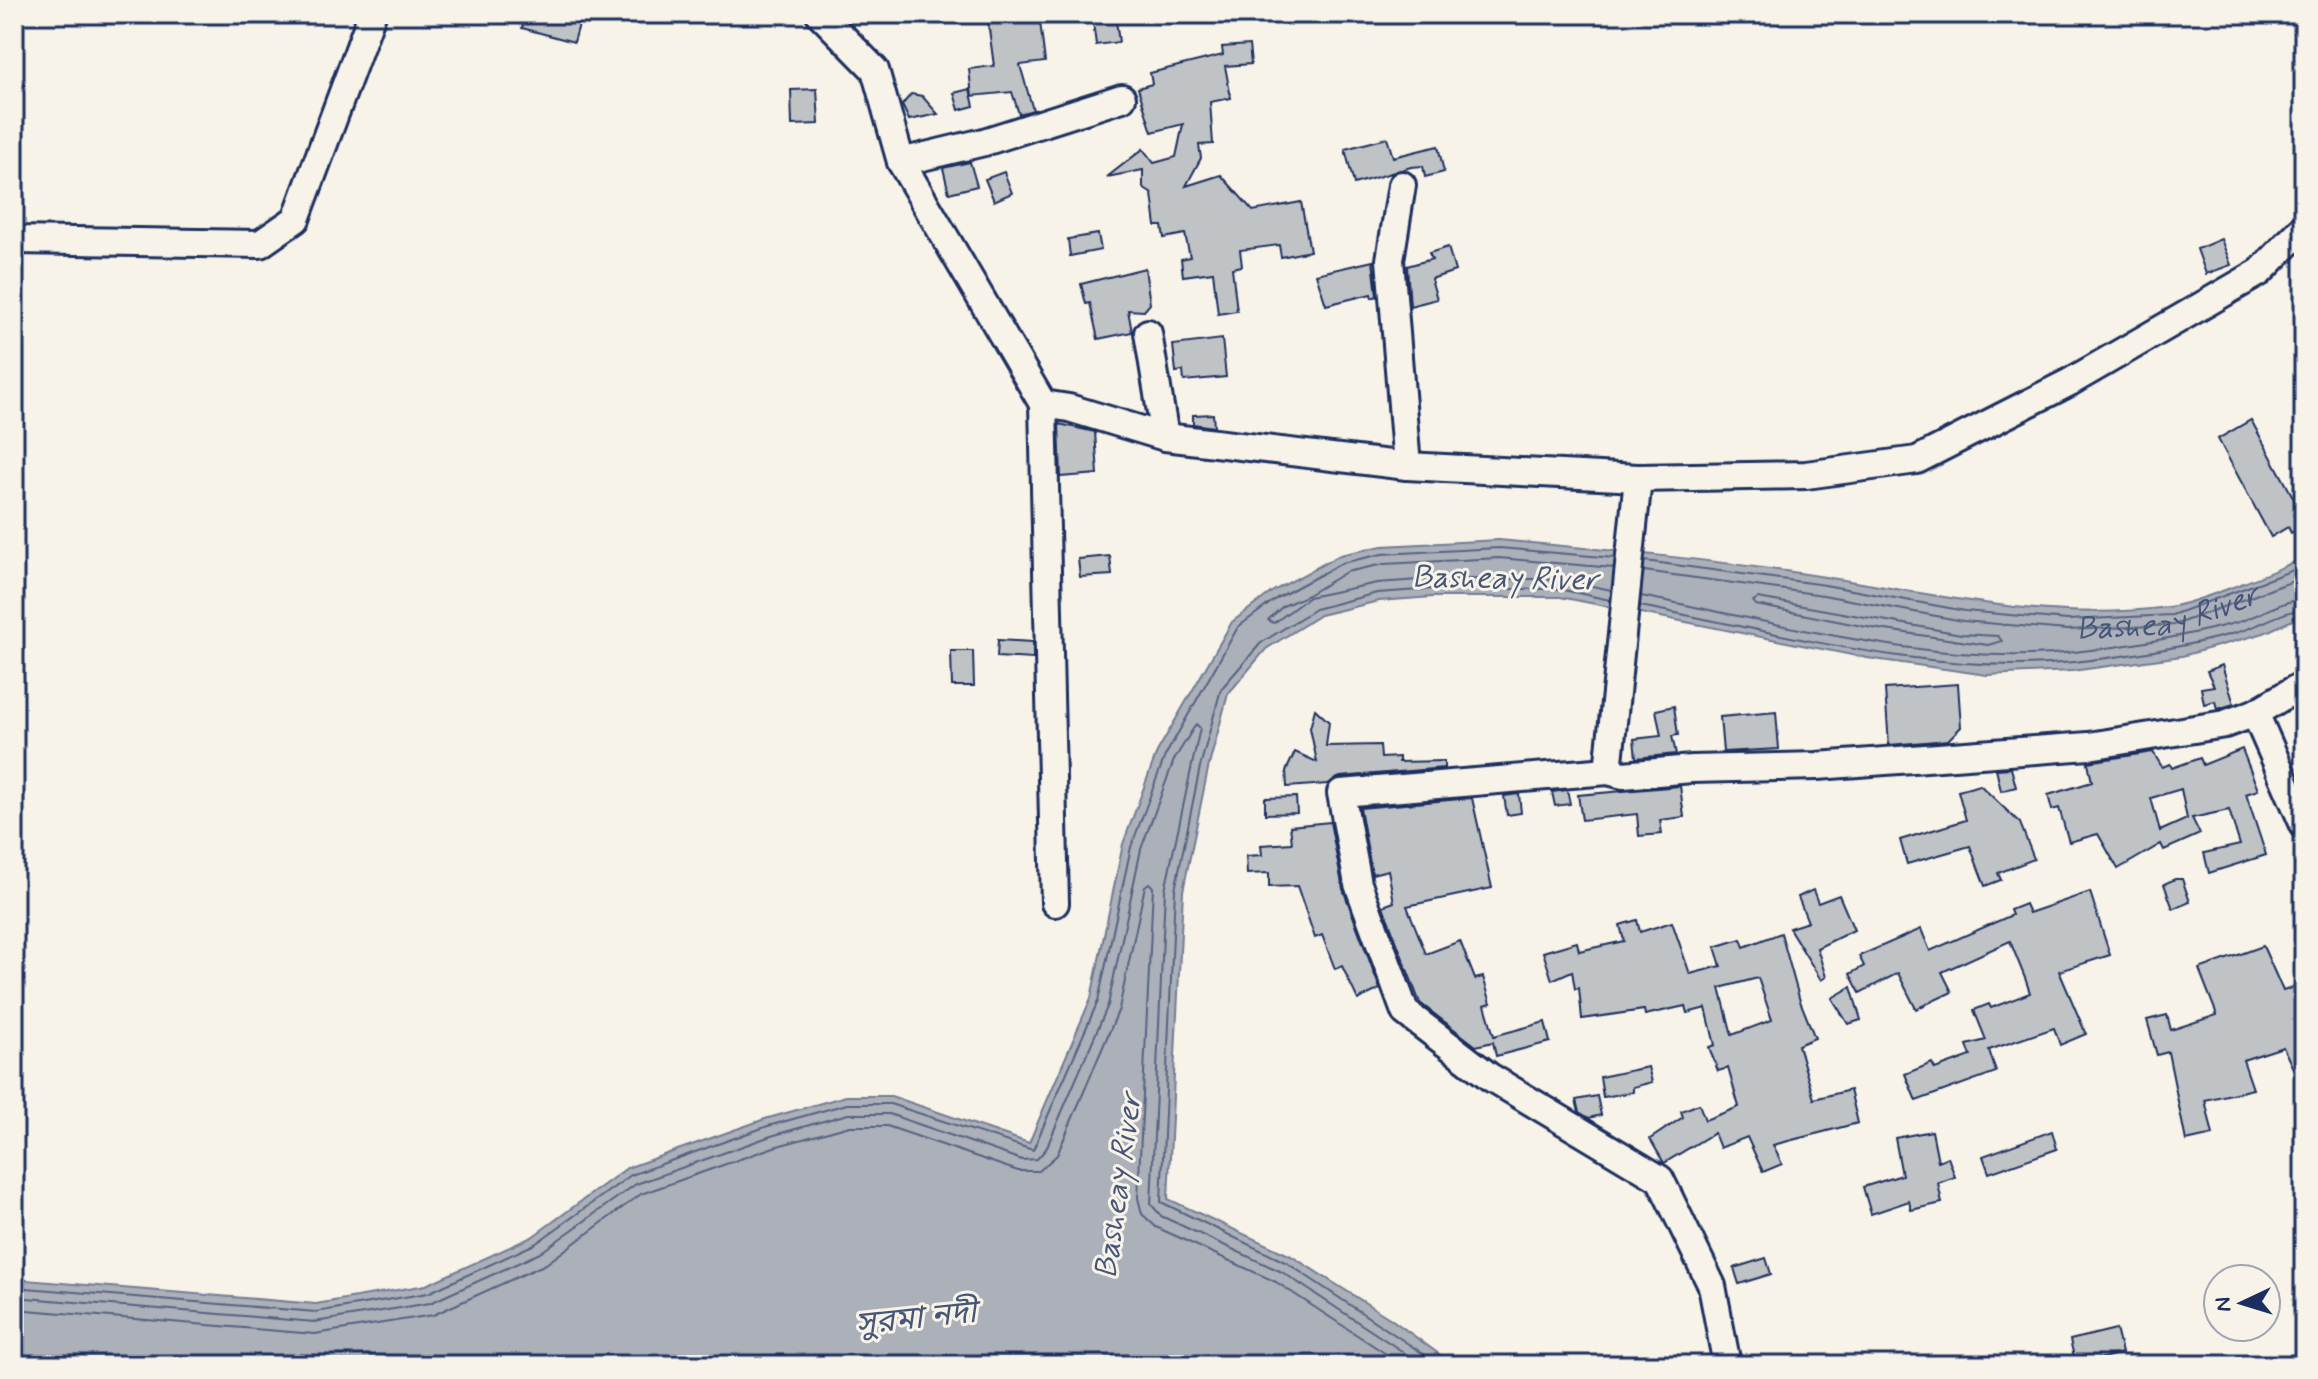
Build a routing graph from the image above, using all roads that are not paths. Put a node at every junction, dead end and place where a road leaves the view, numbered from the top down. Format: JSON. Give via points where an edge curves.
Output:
{"nodes":[{"id":1,"x":372,"y":14,"type":"edge"},
{"id":2,"x":820,"y":14,"type":"edge"},
{"id":3,"x":1122,"y":98,"type":"dead end"},
{"id":4,"x":901,"y":162,"type":"junction"},
{"id":5,"x":1402,"y":185,"type":"dead end"},
{"id":6,"x":2304,"y":227,"type":"edge"},
{"id":7,"x":14,"y":240,"type":"edge"},
{"id":8,"x":1148,"y":333,"type":"dead end"},
{"id":9,"x":1043,"y":404,"type":"junction"},
{"id":10,"x":1165,"y":437,"type":"junction"},
{"id":11,"x":1407,"y":466,"type":"junction"},
{"id":12,"x":1638,"y":478,"type":"junction"},
{"id":13,"x":2304,"y":684,"type":"edge"},
{"id":14,"x":2255,"y":713,"type":"junction"},
{"id":15,"x":1608,"y":771,"type":"junction"},
{"id":16,"x":2304,"y":825,"type":"edge"},
{"id":17,"x":1055,"y":903,"type":"dead end"},
{"id":18,"x":1727,"y":1365,"type":"edge"}],
"edges":[{"from":1,"to":7,"type":"street","via":[[296,219],[260,244]]},
{"from":2,"to":4,"type":"street","via":[[875,70]]},
{"from":3,"to":4,"type":"street"},
{"from":4,"to":9,"type":"street"},
{"from":5,"to":11,"type":"street","via":[[1390,260]]},
{"from":6,"to":12,"type":"street","via":[[2260,272],[2070,382],[1917,460],[1806,475]]},
{"from":8,"to":10,"type":"street"},
{"from":9,"to":10,"type":"street"},
{"from":9,"to":17,"type":"street"},
{"from":10,"to":11,"type":"street"},
{"from":11,"to":12,"type":"street"},
{"from":12,"to":15,"type":"street"},
{"from":13,"to":14,"type":"street"},
{"from":14,"to":15,"type":"street","via":[[2225,724],[2089,746],[1817,766],[1623,775]]},
{"from":14,"to":16,"type":"street"},
{"from":15,"to":18,"type":"street","via":[[1341,793],[1358,884],[1405,1012],[1490,1077],[1660,1179],[1712,1286]]}]}
